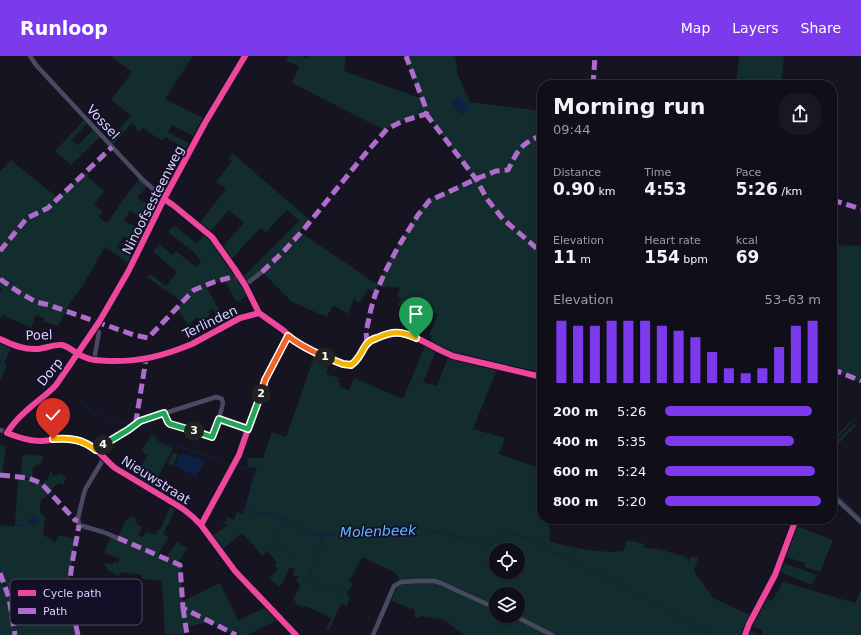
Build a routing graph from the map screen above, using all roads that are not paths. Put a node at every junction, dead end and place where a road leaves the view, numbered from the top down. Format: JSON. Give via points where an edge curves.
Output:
{"nodes":[{"id":1,"x":30,"y":56,"type":"edge"},
{"id":2,"x":245,"y":56,"type":"edge"},
{"id":3,"x":164,"y":199,"type":"junction"},
{"id":4,"x":262,"y":272,"type":"dead end"},
{"id":5,"x":245,"y":285,"type":"junction"},
{"id":6,"x":259,"y":313,"type":"junction"},
{"id":7,"x":94,"y":329,"type":"junction"},
{"id":8,"x":288,"y":336,"type":"junction"},
{"id":9,"x":0,"y":339,"type":"edge"},
{"id":10,"x":442,"y":352,"type":"dead end"},
{"id":11,"x":78,"y":353,"type":"junction"},
{"id":12,"x":94,"y":360,"type":"junction"},
{"id":13,"x":164,"y":413,"type":"junction"},
{"id":14,"x":219,"y":419,"type":"junction"},
{"id":15,"x":248,"y":429,"type":"junction"},
{"id":16,"x":0,"y":430,"type":"edge"},
{"id":17,"x":7,"y":432,"type":"junction"},
{"id":18,"x":96,"y":450,"type":"junction"},
{"id":19,"x":104,"y":458,"type":"junction"},
{"id":20,"x":837,"y":499,"type":"edge"},
{"id":21,"x":861,"y":522,"type":"edge"},
{"id":22,"x":201,"y":525,"type":"junction"},
{"id":23,"x":118,"y":538,"type":"dead end"},
{"id":24,"x":489,"y":605,"type":"edge"},
{"id":25,"x":525,"y":621,"type":"edge"},
{"id":26,"x":296,"y":635,"type":"edge"},
{"id":27,"x":373,"y":635,"type":"edge"},
{"id":28,"x":552,"y":635,"type":"edge"}],
"edges":[{"from":1,"to":3,"type":"street","name":"Vossel","via":[[112,147]]},
{"from":2,"to":3,"type":"street","name":"Ninoofsesteenweg"},
{"from":3,"to":5,"type":"street","name":"Vossel","via":[[212,237]]},
{"from":3,"to":7,"type":"street","name":"Ninoofsesteenweg","via":[[128,272]]},
{"from":4,"to":5,"type":"street"},
{"from":5,"to":6,"type":"street","name":"Vossel"},
{"from":6,"to":8,"type":"street"},
{"from":6,"to":12,"type":"street","name":"Terlinden","via":[[240,318],[192,344],[159,356],[116,361]]},
{"from":7,"to":11,"type":"street","name":"Ninoofsesteenweg"},
{"from":7,"to":12,"type":"street","via":[[99,332]]},
{"from":8,"to":10,"type":"street","via":[[306,349],[348,365],[357,361],[367,343],[396,332],[411,336]]},
{"from":8,"to":15,"type":"street","via":[[265,380]]},
{"from":9,"to":11,"type":"street","name":"Poel","via":[[25,348],[38,349],[61,345]]},
{"from":11,"to":12,"type":"street","name":"Terlinden"},
{"from":11,"to":17,"type":"street","name":"Dorp","via":[[56,385]]},
{"from":13,"to":14,"type":"street","via":[[170,424],[212,437]]},
{"from":13,"to":14,"type":"street","via":[[216,397],[222,399],[223,403]]},
{"from":13,"to":18,"type":"street","via":[[140,421]]},
{"from":14,"to":15,"type":"street"},
{"from":15,"to":22,"type":"street","via":[[239,455]]},
{"from":16,"to":17,"type":"street"},
{"from":17,"to":18,"type":"street","name":"Nieuwstraat","via":[[38,441],[63,438],[85,442]]},
{"from":18,"to":19,"type":"street","name":"Nieuwstraat"},
{"from":19,"to":22,"type":"street","name":"Nieuwstraat","via":[[115,468],[183,509]]},
{"from":19,"to":23,"type":"street","via":[[84,493],[78,521],[79,525]]},
{"from":20,"to":21,"type":"street"},
{"from":22,"to":26,"type":"street","name":"Nieuwstraat","via":[[235,571]]},
{"from":24,"to":27,"type":"street","via":[[434,581],[401,582],[394,586]]},
{"from":25,"to":28,"type":"street"}]}
